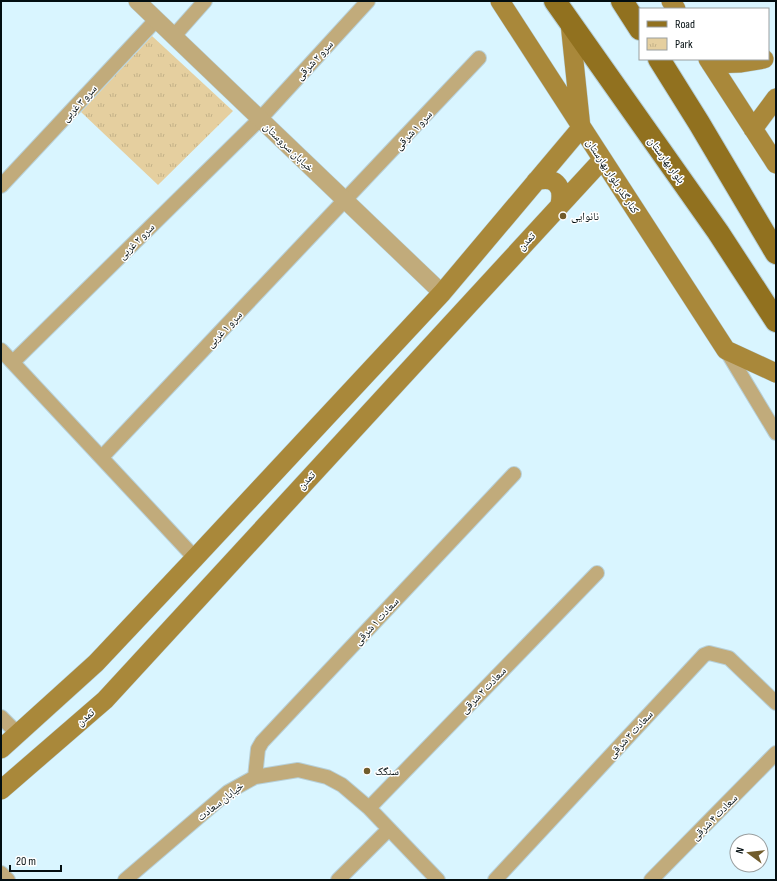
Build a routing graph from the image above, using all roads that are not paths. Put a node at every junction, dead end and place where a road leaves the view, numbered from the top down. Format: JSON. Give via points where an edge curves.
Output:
{"nodes":[{"id":1,"x":137,"y":1,"type":"edge"},
{"id":2,"x":205,"y":1,"type":"edge"},
{"id":3,"x":368,"y":1,"type":"edge"},
{"id":4,"x":500,"y":1,"type":"edge"},
{"id":5,"x":555,"y":1,"type":"edge"},
{"id":6,"x":622,"y":1,"type":"edge"},
{"id":7,"x":156,"y":20,"type":"junction"},
{"id":8,"x":570,"y":23,"type":"junction"},
{"id":9,"x":639,"y":27,"type":"edge"},
{"id":10,"x":174,"y":36,"type":"junction"},
{"id":11,"x":479,"y":58,"type":"dead end"},
{"id":12,"x":660,"y":60,"type":"edge"},
{"id":13,"x":759,"y":60,"type":"edge"},
{"id":14,"x":709,"y":61,"type":"edge"},
{"id":15,"x":776,"y":98,"type":"edge"},
{"id":16,"x":260,"y":119,"type":"junction"},
{"id":17,"x":581,"y":128,"type":"junction"},
{"id":18,"x":753,"y":129,"type":"junction"},
{"id":19,"x":602,"y":160,"type":"junction"},
{"id":20,"x":776,"y":164,"type":"edge"},
{"id":21,"x":536,"y":181,"type":"junction"},
{"id":22,"x":1,"y":186,"type":"edge"},
{"id":23,"x":346,"y":201,"type":"junction"},
{"id":24,"x":560,"y":204,"type":"junction"},
{"id":25,"x":776,"y":253,"type":"edge"},
{"id":26,"x":442,"y":293,"type":"junction"},
{"id":27,"x":776,"y":321,"type":"edge"},
{"id":28,"x":1,"y":350,"type":"edge"},
{"id":29,"x":726,"y":350,"type":"junction"},
{"id":30,"x":12,"y":362,"type":"junction"},
{"id":31,"x":776,"y":374,"type":"edge"},
{"id":32,"x":776,"y":433,"type":"edge"},
{"id":33,"x":102,"y":457,"type":"junction"},
{"id":34,"x":514,"y":474,"type":"dead end"},
{"id":35,"x":195,"y":558,"type":"junction"},
{"id":36,"x":597,"y":573,"type":"dead end"},
{"id":37,"x":776,"y":703,"type":"edge"},
{"id":38,"x":1,"y":717,"type":"edge"},
{"id":39,"x":18,"y":734,"type":"junction"},
{"id":40,"x":1,"y":750,"type":"edge"},
{"id":41,"x":776,"y":753,"type":"edge"},
{"id":42,"x":255,"y":777,"type":"junction"},
{"id":43,"x":1,"y":790,"type":"edge"},
{"id":44,"x":369,"y":808,"type":"junction"},
{"id":45,"x":389,"y":829,"type":"junction"},
{"id":46,"x":1,"y":873,"type":"edge"},
{"id":47,"x":8,"y":880,"type":"edge"},
{"id":48,"x":124,"y":880,"type":"edge"},
{"id":49,"x":338,"y":880,"type":"edge"},
{"id":50,"x":438,"y":880,"type":"edge"},
{"id":51,"x":495,"y":880,"type":"edge"},
{"id":52,"x":651,"y":880,"type":"edge"}],
"edges":[{"from":1,"to":7,"type":"street","name":"خیابان سروستان"},
{"from":2,"to":10,"type":"street"},
{"from":3,"to":16,"type":"street","name":"سرو ۲ شرقی"},
{"from":4,"to":17,"type":"main road","name":"کنار گذر بلوار بهارستان"},
{"from":5,"to":8,"type":"main road","name":"بلوار بهارستان"},
{"from":6,"to":9,"type":"main road"},
{"from":7,"to":10,"type":"street","name":"خیابان سروستان"},
{"from":7,"to":22,"type":"street","name":"سرو ۳ غربی"},
{"from":8,"to":17,"type":"main road"},
{"from":8,"to":27,"type":"main road","name":"بلوار بهارستان","via":[[718,232]]},
{"from":10,"to":16,"type":"street","name":"خیابان سروستان"},
{"from":11,"to":23,"type":"street","name":"سرو ۱ شرقی"},
{"from":12,"to":25,"type":"main road"},
{"from":13,"to":14,"type":"main road","via":[[741,64]]},
{"from":14,"to":18,"type":"main road"},
{"from":15,"to":18,"type":"main road"},
{"from":16,"to":23,"type":"street","name":"خیابان سروستان"},
{"from":16,"to":30,"type":"street","name":"سرو ۲ غربی"},
{"from":17,"to":19,"type":"main road","name":"کنار گذر بلوار بهارستان"},
{"from":17,"to":21,"type":"main road"},
{"from":18,"to":20,"type":"main road"},
{"from":19,"to":24,"type":"main road","name":"تمدن"},
{"from":19,"to":29,"type":"main road","name":"کنار گذر بلوار بهارستان"},
{"from":21,"to":24,"type":"main road","via":[[544,178],[553,181],[559,187],[562,196]]},
{"from":21,"to":26,"type":"main road"},
{"from":23,"to":26,"type":"street","name":"خیابان سروستان"},
{"from":23,"to":33,"type":"street","name":"سرو ۱ غربی"},
{"from":24,"to":43,"type":"main road","name":"تمدن","via":[[104,700]]},
{"from":26,"to":35,"type":"main road"},
{"from":28,"to":30,"type":"street"},
{"from":29,"to":31,"type":"main road"},
{"from":29,"to":32,"type":"street","name":"کنار گذر بلوار بهارستان"},
{"from":30,"to":33,"type":"street"},
{"from":33,"to":35,"type":"street"},
{"from":34,"to":42,"type":"street","name":"سعادت ۱ شرقی","via":[[262,742],[258,749]]},
{"from":35,"to":39,"type":"main road","via":[[96,663]]},
{"from":36,"to":44,"type":"street","name":"سعادت ۲ شرقی"},
{"from":37,"to":51,"type":"street","name":"سعادت ۳ شرقی","via":[[729,658],[713,653],[704,655]]},
{"from":38,"to":39,"type":"street"},
{"from":39,"to":40,"type":"main road"},
{"from":41,"to":52,"type":"street","name":"سعادت ۴ شرقی"},
{"from":42,"to":44,"type":"street","name":"خیابان سعادت","via":[[298,770],[327,777],[342,785]]},
{"from":42,"to":48,"type":"street","name":"خیابان سعادت","via":[[228,792]]},
{"from":44,"to":45,"type":"street","name":"خیابان سعادت"},
{"from":45,"to":49,"type":"street"},
{"from":45,"to":50,"type":"street","name":"خیابان سعادت"},
{"from":46,"to":47,"type":"street"}]}
